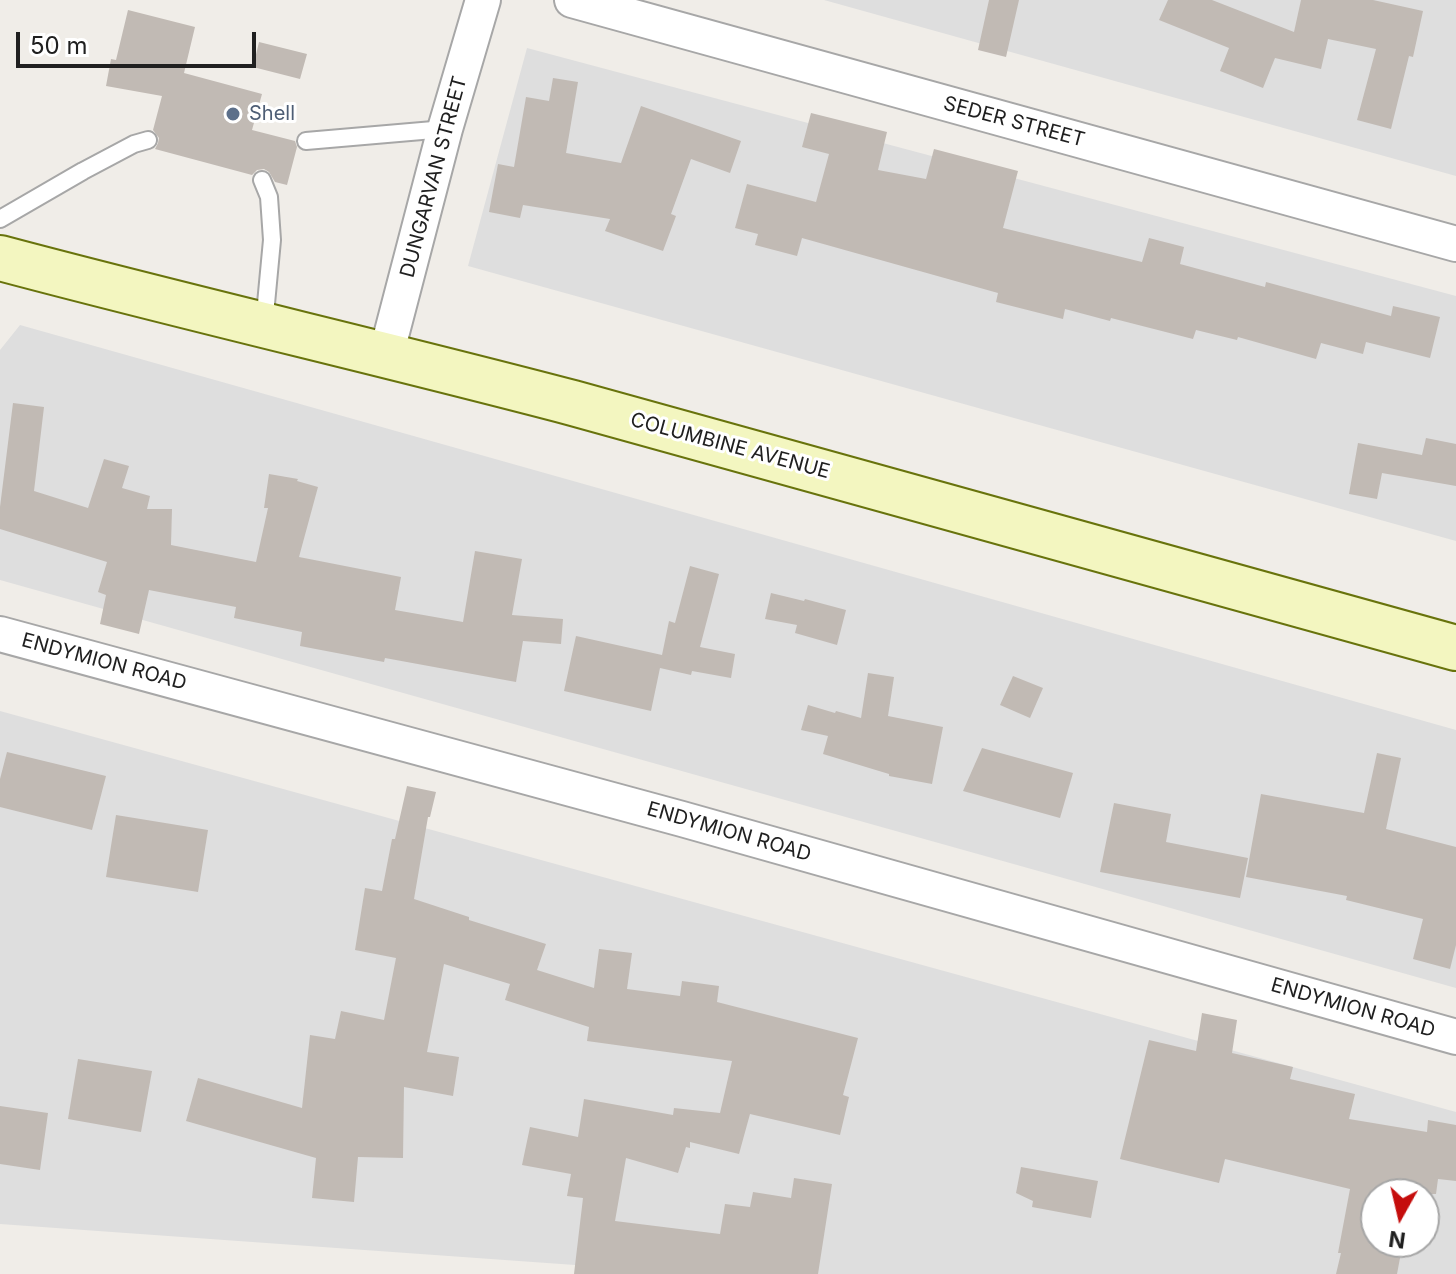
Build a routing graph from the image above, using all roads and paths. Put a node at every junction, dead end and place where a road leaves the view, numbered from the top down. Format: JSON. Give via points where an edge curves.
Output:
{"nodes":[{"id":1,"x":483,"y":0,"type":"edge"},
{"id":2,"x":572,"y":0,"type":"edge"},
{"id":3,"x":445,"y":129,"type":"junction"},
{"id":4,"x":148,"y":140,"type":"dead end"},
{"id":5,"x":306,"y":141,"type":"dead end"},
{"id":6,"x":262,"y":180,"type":"dead end"},
{"id":7,"x":0,"y":219,"type":"edge"},
{"id":8,"x":1456,"y":244,"type":"edge"},
{"id":9,"x":0,"y":258,"type":"edge"},
{"id":10,"x":264,"y":326,"type":"junction"},
{"id":11,"x":386,"y":355,"type":"junction"},
{"id":12,"x":0,"y":634,"type":"edge"},
{"id":13,"x":1456,"y":648,"type":"edge"},
{"id":14,"x":1456,"y":1037,"type":"edge"}],
"edges":[{"from":1,"to":3,"type":"street","name":"DUNGARVAN STREET"},
{"from":2,"to":8,"type":"street","name":"SEDER STREET"},
{"from":3,"to":5,"type":"lane"},
{"from":3,"to":11,"type":"street","name":"DUNGARVAN STREET"},
{"from":4,"to":7,"type":"lane"},
{"from":6,"to":10,"type":"lane","via":[[269,197],[272,240]]},
{"from":9,"to":10,"type":"main road","name":"COLUMBINE AVENUE"},
{"from":10,"to":11,"type":"main road","name":"COLUMBINE AVENUE"},
{"from":11,"to":13,"type":"main road","name":"COLUMBINE AVENUE"},
{"from":12,"to":14,"type":"street","name":"ENDYMION ROAD"}]}
